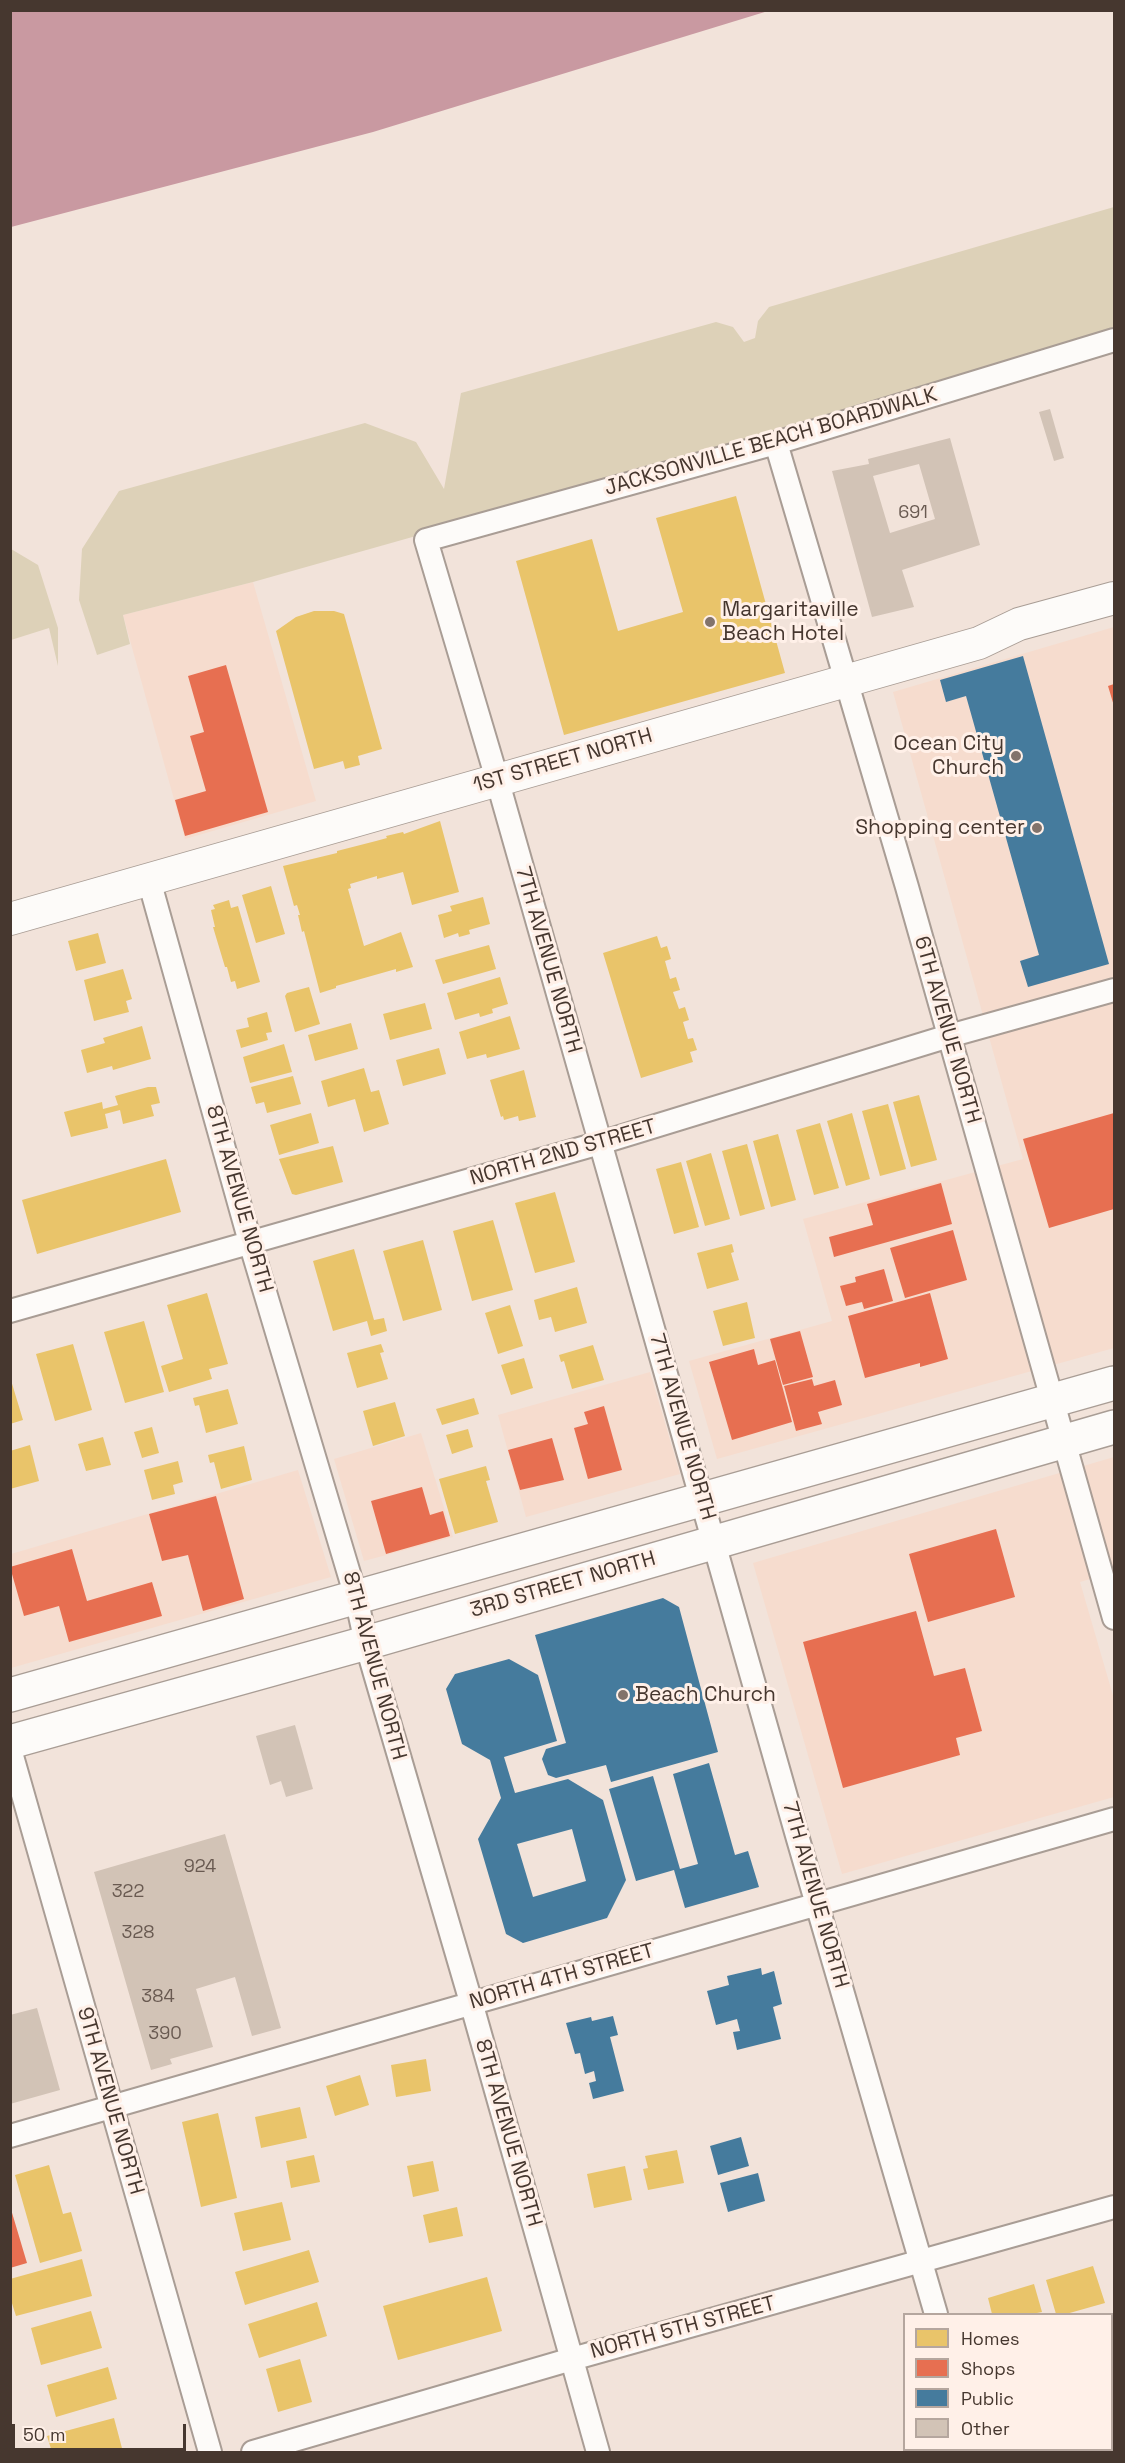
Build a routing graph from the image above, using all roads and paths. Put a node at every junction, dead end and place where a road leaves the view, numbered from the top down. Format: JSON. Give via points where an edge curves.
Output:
{"nodes":[{"id":1,"x":1114,"y":340,"type":"edge"},
{"id":2,"x":776,"y":443,"type":"junction"},
{"id":3,"x":426,"y":540,"type":"joint"},
{"id":4,"x":1114,"y":598,"type":"edge"},
{"id":5,"x":847,"y":680,"type":"junction"},
{"id":6,"x":497,"y":779,"type":"junction"},
{"id":7,"x":149,"y":880,"type":"junction"},
{"id":8,"x":10,"y":919,"type":"edge"},
{"id":9,"x":1114,"y":990,"type":"edge"},
{"id":10,"x":949,"y":1036,"type":"junction"},
{"id":11,"x":600,"y":1143,"type":"junction"},
{"id":12,"x":250,"y":1242,"type":"junction"},
{"id":13,"x":10,"y":1311,"type":"edge"},
{"id":14,"x":1114,"y":1383,"type":"edge"},
{"id":15,"x":1053,"y":1400,"type":"junction"},
{"id":16,"x":1114,"y":1427,"type":"edge"},
{"id":17,"x":1063,"y":1442,"type":"junction"},
{"id":18,"x":702,"y":1498,"type":"junction"},
{"id":19,"x":715,"y":1541,"type":"junction"},
{"id":20,"x":356,"y":1597,"type":"junction"},
{"id":21,"x":1114,"y":1618,"type":"edge"},
{"id":22,"x":366,"y":1643,"type":"junction"},
{"id":23,"x":10,"y":1695,"type":"edge"},
{"id":24,"x":10,"y":1742,"type":"edge"},
{"id":25,"x":10,"y":1749,"type":"edge"},
{"id":26,"x":1114,"y":1819,"type":"edge"},
{"id":27,"x":818,"y":1905,"type":"junction"},
{"id":28,"x":471,"y":2002,"type":"junction"},
{"id":29,"x":111,"y":2108,"type":"junction"},
{"id":30,"x":10,"y":2136,"type":"edge"},
{"id":31,"x":1114,"y":2207,"type":"edge"},
{"id":32,"x":922,"y":2262,"type":"junction"},
{"id":33,"x":936,"y":2313,"type":"edge"},
{"id":34,"x":572,"y":2359,"type":"junction"},
{"id":35,"x":210,"y":2452,"type":"edge"},
{"id":36,"x":253,"y":2452,"type":"edge"},
{"id":37,"x":598,"y":2452,"type":"edge"}],
"edges":[{"from":1,"to":2,"type":"street","name":"JACKSONVILLE BEACH BOARDWALK"},
{"from":2,"to":3,"type":"street","name":"JACKSONVILLE BEACH BOARDWALK"},
{"from":2,"to":5,"type":"street","name":"6TH AVENUE NORTH"},
{"from":3,"to":6,"type":"street","name":"7TH AVENUE NORTH"},
{"from":4,"to":5,"type":"street","name":"1ST STREET NORTH","via":[[1019,624],[979,643]]},
{"from":5,"to":6,"type":"street","name":"1ST STREET NORTH"},
{"from":5,"to":10,"type":"street","name":"6TH AVENUE NORTH"},
{"from":6,"to":7,"type":"street","name":"1ST STREET NORTH"},
{"from":6,"to":11,"type":"street","name":"7TH AVENUE NORTH"},
{"from":7,"to":8,"type":"street","name":"1ST STREET NORTH"},
{"from":7,"to":12,"type":"street","name":"8TH AVENUE NORTH"},
{"from":9,"to":10,"type":"street","name":"NORTH 2ND STREET"},
{"from":10,"to":11,"type":"street","name":"NORTH 2ND STREET"},
{"from":10,"to":15,"type":"street","name":"6TH AVENUE NORTH"},
{"from":11,"to":12,"type":"street","name":"NORTH 2ND STREET"},
{"from":11,"to":18,"type":"street","name":"7TH AVENUE NORTH"},
{"from":12,"to":13,"type":"street","name":"NORTH 2ND STREET"},
{"from":12,"to":20,"type":"street","name":"8TH AVENUE NORTH"},
{"from":14,"to":15,"type":"main road"},
{"from":15,"to":17,"type":"street","name":"6TH AVENUE NORTH"},
{"from":15,"to":18,"type":"main road"},
{"from":16,"to":17,"type":"main road","name":"3RD STREET NORTH"},
{"from":17,"to":19,"type":"main road","name":"3RD STREET NORTH"},
{"from":17,"to":21,"type":"street","name":"6TH AVENUE NORTH"},
{"from":18,"to":19,"type":"street","name":"7TH AVENUE NORTH"},
{"from":18,"to":20,"type":"main road"},
{"from":19,"to":22,"type":"main road","name":"3RD STREET NORTH"},
{"from":19,"to":27,"type":"street","name":"7TH AVENUE NORTH"},
{"from":20,"to":22,"type":"street","name":"8TH AVENUE NORTH"},
{"from":20,"to":23,"type":"main road"},
{"from":22,"to":24,"type":"main road","name":"3RD STREET NORTH"},
{"from":22,"to":28,"type":"street","name":"8TH AVENUE NORTH"},
{"from":25,"to":29,"type":"street","name":"9TH AVENUE NORTH"},
{"from":26,"to":27,"type":"street","name":"NORTH 4TH STREET"},
{"from":27,"to":28,"type":"street","name":"NORTH 4TH STREET"},
{"from":27,"to":32,"type":"street","name":"7TH AVENUE NORTH"},
{"from":28,"to":29,"type":"street","name":"NORTH 4TH STREET"},
{"from":28,"to":34,"type":"street","name":"8TH AVENUE NORTH"},
{"from":29,"to":30,"type":"street","name":"NORTH 4TH STREET"},
{"from":29,"to":35,"type":"street","name":"9TH AVENUE NORTH"},
{"from":31,"to":32,"type":"street","name":"NORTH 5TH STREET"},
{"from":32,"to":33,"type":"street","name":"7TH AVENUE NORTH"},
{"from":32,"to":34,"type":"street","name":"NORTH 5TH STREET"},
{"from":34,"to":36,"type":"street","name":"NORTH 5TH STREET"},
{"from":34,"to":37,"type":"street","name":"8TH AVENUE NORTH"}]}
